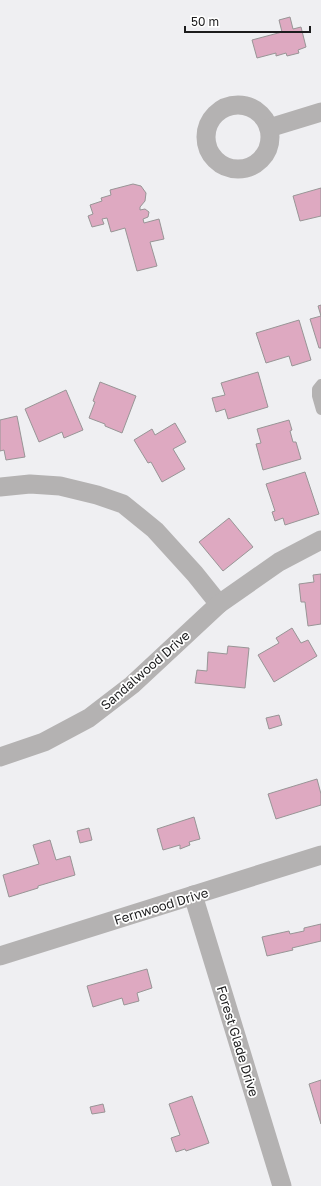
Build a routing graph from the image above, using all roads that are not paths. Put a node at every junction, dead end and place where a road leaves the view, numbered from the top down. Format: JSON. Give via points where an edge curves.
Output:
{"nodes":[{"id":1,"x":321,"y":112,"type":"edge"},
{"id":2,"x":269,"y":128,"type":"dead end"},
{"id":3,"x":321,"y":384,"type":"edge"},
{"id":4,"x":321,"y":410,"type":"edge"},
{"id":5,"x":0,"y":487,"type":"edge"},
{"id":6,"x":321,"y":540,"type":"edge"},
{"id":7,"x":220,"y":604,"type":"junction"},
{"id":8,"x":0,"y":757,"type":"edge"},
{"id":9,"x":321,"y":855,"type":"edge"},
{"id":10,"x":193,"y":896,"type":"junction"},
{"id":11,"x":0,"y":956,"type":"edge"},
{"id":12,"x":282,"y":1186,"type":"edge"}],
"edges":[{"from":1,"to":2,"type":"street"},
{"from":3,"to":4,"type":"lane","via":[[317,389]]},
{"from":5,"to":7,"type":"street","via":[[30,484],[60,486],[123,504],[155,530]]},
{"from":6,"to":7,"type":"street","name":"Sandalwood Drive","via":[[279,562]]},
{"from":7,"to":8,"type":"street","name":"Sandalwood Drive","via":[[132,685],[89,718],[44,742]]},
{"from":9,"to":10,"type":"street","name":"Fernwood Drive"},
{"from":10,"to":11,"type":"street","name":"Fernwood Drive"},
{"from":10,"to":12,"type":"street","name":"Forest Glade Drive"}]}
